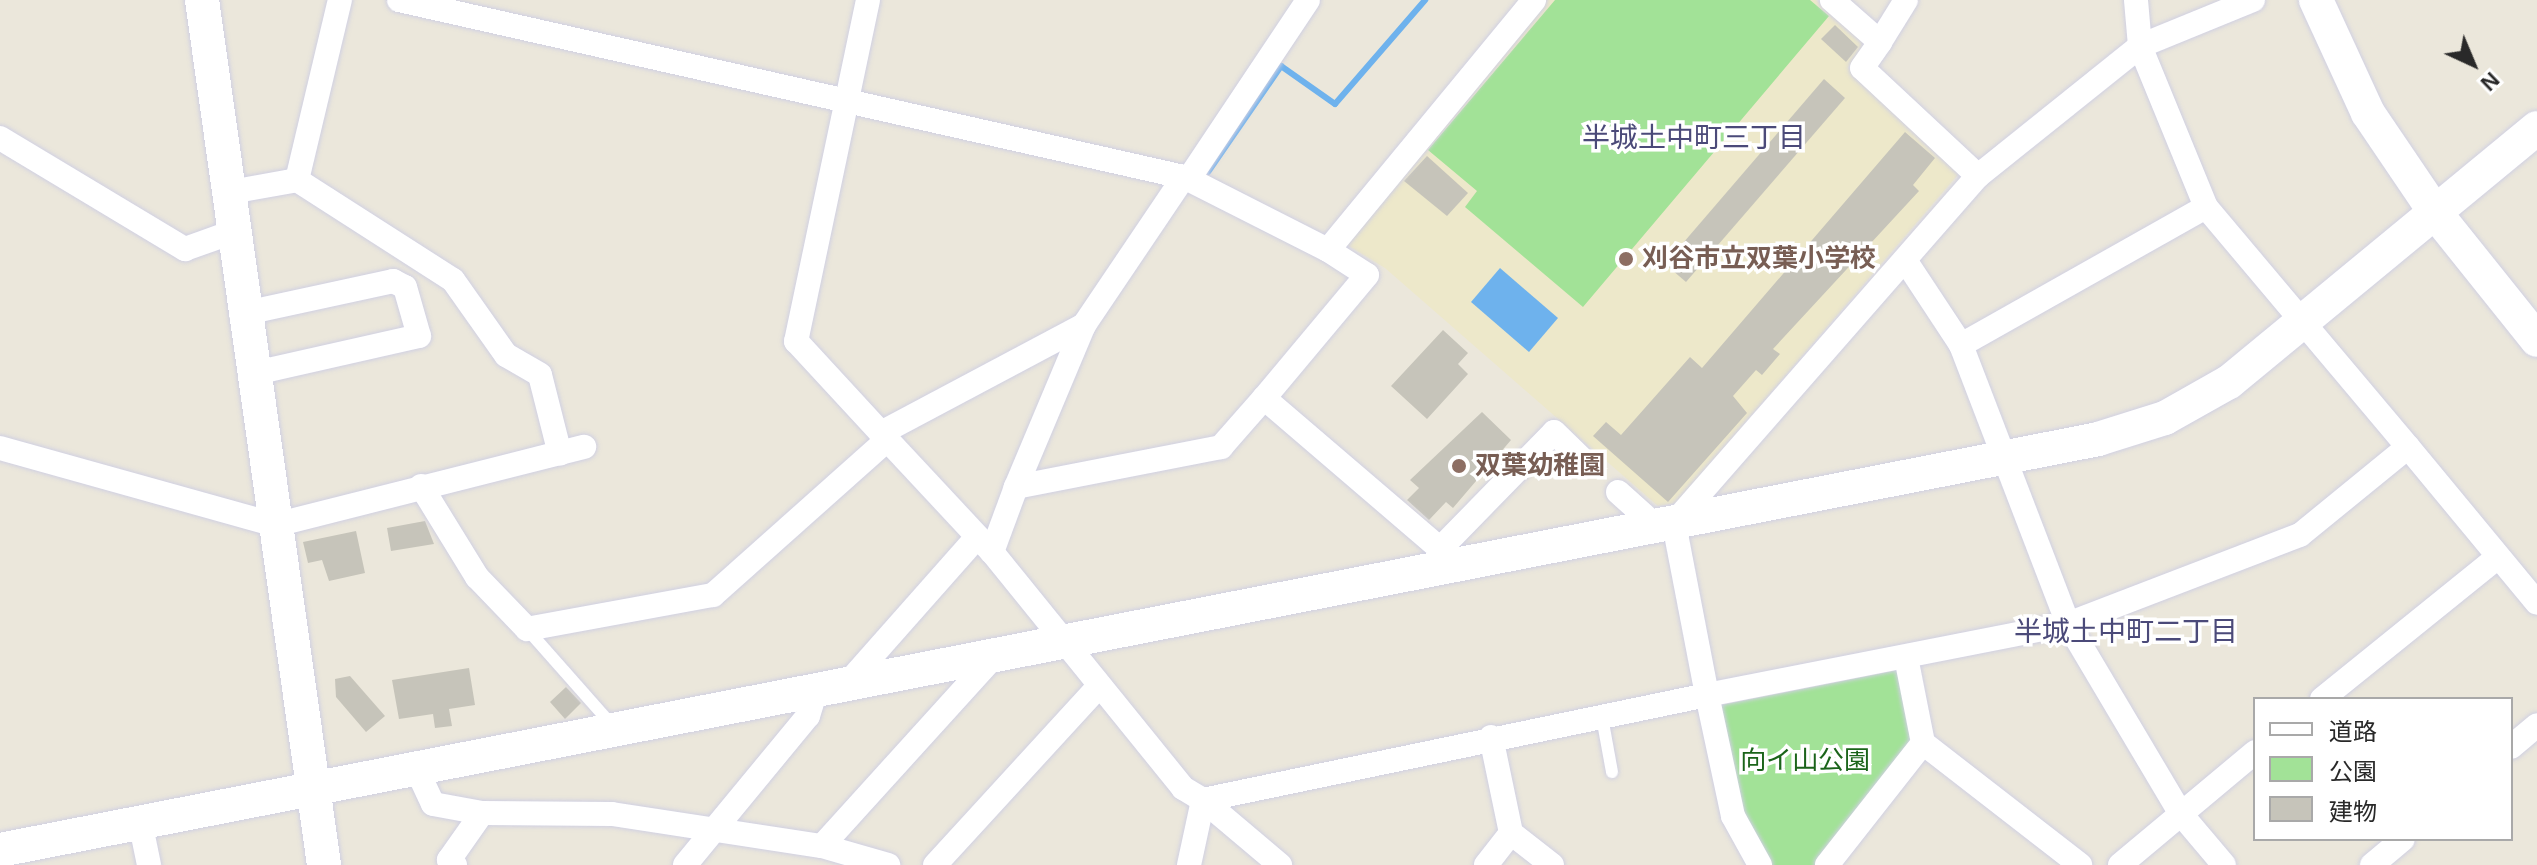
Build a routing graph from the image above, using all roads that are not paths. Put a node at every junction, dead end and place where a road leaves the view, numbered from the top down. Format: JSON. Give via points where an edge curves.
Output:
{"nodes":[{"id":1,"x":202,"y":0,"type":"edge"},
{"id":2,"x":340,"y":0,"type":"edge"},
{"id":3,"x":399,"y":0,"type":"edge"},
{"id":4,"x":868,"y":0,"type":"edge"},
{"id":5,"x":1308,"y":0,"type":"edge"},
{"id":6,"x":1534,"y":0,"type":"edge"},
{"id":7,"x":1832,"y":0,"type":"edge"},
{"id":8,"x":1906,"y":0,"type":"edge"},
{"id":9,"x":2136,"y":0,"type":"edge"},
{"id":10,"x":2253,"y":0,"type":"edge"},
{"id":11,"x":2316,"y":0,"type":"edge"},
{"id":12,"x":1880,"y":42,"type":"junction"},
{"id":13,"x":2140,"y":46,"type":"junction"},
{"id":14,"x":846,"y":100,"type":"junction"},
{"id":15,"x":2537,"y":128,"type":"edge"},
{"id":16,"x":0,"y":138,"type":"edge"},
{"id":17,"x":1978,"y":176,"type":"junction"},
{"id":18,"x":1186,"y":178,"type":"junction"},
{"id":19,"x":297,"y":180,"type":"junction"},
{"id":20,"x":225,"y":193,"type":"junction"},
{"id":21,"x":2206,"y":207,"type":"junction"},
{"id":22,"x":2437,"y":215,"type":"junction"},
{"id":23,"x":230,"y":233,"type":"junction"},
{"id":24,"x":1328,"y":250,"type":"junction"},
{"id":25,"x":1907,"y":263,"type":"junction"},
{"id":26,"x":241,"y":314,"type":"junction"},
{"id":27,"x":2304,"y":324,"type":"junction"},
{"id":28,"x":1084,"y":325,"type":"junction"},
{"id":29,"x":2537,"y":340,"type":"edge"},
{"id":30,"x":1961,"y":345,"type":"junction"},
{"id":31,"x":250,"y":374,"type":"junction"},
{"id":32,"x":1264,"y":398,"type":"junction"},
{"id":33,"x":884,"y":436,"type":"junction"},
{"id":34,"x":2408,"y":447,"type":"junction"},
{"id":35,"x":0,"y":448,"type":"edge"},
{"id":36,"x":2001,"y":458,"type":"junction"},
{"id":37,"x":1582,"y":459,"type":"dead end"},
{"id":38,"x":421,"y":486,"type":"junction"},
{"id":39,"x":1016,"y":487,"type":"junction"},
{"id":40,"x":1618,"y":492,"type":"dead end"},
{"id":41,"x":275,"y":525,"type":"junction"},
{"id":42,"x":1665,"y":525,"type":"junction"},
{"id":43,"x":985,"y":544,"type":"junction"},
{"id":44,"x":1442,"y":558,"type":"junction"},
{"id":45,"x":2497,"y":558,"type":"junction"},
{"id":46,"x":2537,"y":603,"type":"edge"},
{"id":47,"x":2068,"y":624,"type":"junction"},
{"id":48,"x":527,"y":629,"type":"junction"},
{"id":49,"x":1060,"y":641,"type":"junction"},
{"id":50,"x":994,"y":656,"type":"junction"},
{"id":51,"x":1906,"y":657,"type":"junction"},
{"id":52,"x":832,"y":687,"type":"junction"},
{"id":53,"x":1097,"y":688,"type":"junction"},
{"id":54,"x":1707,"y":695,"type":"junction"},
{"id":55,"x":2324,"y":697,"type":"edge"},
{"id":56,"x":1602,"y":717,"type":"junction"},
{"id":57,"x":2537,"y":725,"type":"edge"},
{"id":58,"x":617,"y":730,"type":"junction"},
{"id":59,"x":1491,"y":737,"type":"junction"},
{"id":60,"x":1923,"y":743,"type":"junction"},
{"id":61,"x":2513,"y":745,"type":"edge"},
{"id":62,"x":2253,"y":754,"type":"edge"},
{"id":63,"x":418,"y":772,"type":"junction"},
{"id":64,"x":1612,"y":772,"type":"dead end"},
{"id":65,"x":313,"y":786,"type":"junction"},
{"id":66,"x":1203,"y":800,"type":"junction"},
{"id":67,"x":482,"y":813,"type":"junction"},
{"id":68,"x":2180,"y":813,"type":"junction"},
{"id":69,"x":140,"y":821,"type":"junction"},
{"id":70,"x":709,"y":828,"type":"junction"},
{"id":71,"x":1511,"y":833,"type":"junction"},
{"id":72,"x":2401,"y":841,"type":"edge"},
{"id":73,"x":822,"y":846,"type":"junction"},
{"id":74,"x":23,"y":853,"type":"edge"},
{"id":75,"x":149,"y":865,"type":"edge"},
{"id":76,"x":324,"y":865,"type":"edge"},
{"id":77,"x":455,"y":865,"type":"edge"},
{"id":78,"x":685,"y":865,"type":"edge"},
{"id":79,"x":888,"y":865,"type":"edge"},
{"id":80,"x":935,"y":865,"type":"edge"},
{"id":81,"x":1189,"y":865,"type":"edge"},
{"id":82,"x":1280,"y":865,"type":"edge"},
{"id":83,"x":1486,"y":865,"type":"edge"},
{"id":84,"x":1552,"y":865,"type":"edge"},
{"id":85,"x":1760,"y":865,"type":"edge"},
{"id":86,"x":1827,"y":865,"type":"edge"},
{"id":87,"x":2080,"y":865,"type":"edge"},
{"id":88,"x":2120,"y":865,"type":"edge"},
{"id":89,"x":2224,"y":865,"type":"edge"},
{"id":90,"x":2372,"y":865,"type":"edge"}],
"edges":[{"from":1,"to":20,"type":"street"},
{"from":2,"to":19,"type":"street"},
{"from":3,"to":14,"type":"street"},
{"from":4,"to":14,"type":"street"},
{"from":5,"to":18,"type":"street"},
{"from":6,"to":24,"type":"street"},
{"from":7,"to":12,"type":"street"},
{"from":8,"to":12,"type":"street"},
{"from":9,"to":13,"type":"street"},
{"from":10,"to":13,"type":"street"},
{"from":11,"to":22,"type":"street","via":[[2368,113]]},
{"from":12,"to":17,"type":"street","via":[[1862,68]]},
{"from":13,"to":17,"type":"street"},
{"from":13,"to":21,"type":"street"},
{"from":14,"to":18,"type":"street"},
{"from":14,"to":33,"type":"street","via":[[796,341]]},
{"from":15,"to":22,"type":"street"},
{"from":16,"to":23,"type":"street","via":[[185,249]]},
{"from":17,"to":25,"type":"street"},
{"from":18,"to":24,"type":"street"},
{"from":18,"to":28,"type":"street"},
{"from":19,"to":20,"type":"street"},
{"from":19,"to":38,"type":"street","via":[[453,280],[506,355],[540,375],[572,450]]},
{"from":20,"to":23,"type":"street"},
{"from":21,"to":27,"type":"street"},
{"from":21,"to":30,"type":"street"},
{"from":22,"to":27,"type":"street"},
{"from":22,"to":29,"type":"street"},
{"from":23,"to":26,"type":"street"},
{"from":24,"to":32,"type":"street","via":[[1367,275]]},
{"from":25,"to":30,"type":"street"},
{"from":25,"to":42,"type":"street"},
{"from":26,"to":31,"type":"street"},
{"from":26,"to":31,"type":"street","via":[[393,281],[405,287],[419,336]]},
{"from":27,"to":34,"type":"street"},
{"from":27,"to":36,"type":"street","via":[[2229,382],[2165,418]]},
{"from":28,"to":33,"type":"street"},
{"from":28,"to":39,"type":"street"},
{"from":30,"to":36,"type":"street"},
{"from":31,"to":41,"type":"street"},
{"from":32,"to":39,"type":"street","via":[[1221,447]]},
{"from":32,"to":44,"type":"street"},
{"from":33,"to":43,"type":"street"},
{"from":33,"to":48,"type":"street","via":[[713,595]]},
{"from":34,"to":45,"type":"street"},
{"from":34,"to":47,"type":"street","via":[[2300,535]]},
{"from":35,"to":41,"type":"street"},
{"from":36,"to":42,"type":"street"},
{"from":36,"to":47,"type":"street"},
{"from":37,"to":44,"type":"street","via":[[1554,432]]},
{"from":38,"to":41,"type":"street"},
{"from":38,"to":48,"type":"street","via":[[477,577]]},
{"from":39,"to":43,"type":"street"},
{"from":40,"to":42,"type":"street"},
{"from":41,"to":65,"type":"street"},
{"from":42,"to":44,"type":"street"},
{"from":42,"to":54,"type":"street"},
{"from":43,"to":49,"type":"street"},
{"from":43,"to":52,"type":"street"},
{"from":44,"to":49,"type":"street"},
{"from":45,"to":46,"type":"street"},
{"from":45,"to":55,"type":"street"},
{"from":47,"to":51,"type":"street"},
{"from":47,"to":68,"type":"street"},
{"from":48,"to":58,"type":"lane"},
{"from":49,"to":50,"type":"street"},
{"from":49,"to":53,"type":"street"},
{"from":50,"to":52,"type":"street"},
{"from":50,"to":73,"type":"street"},
{"from":51,"to":54,"type":"street"},
{"from":51,"to":60,"type":"street"},
{"from":52,"to":58,"type":"street"},
{"from":52,"to":70,"type":"street"},
{"from":53,"to":66,"type":"street","via":[[1183,788]]},
{"from":53,"to":80,"type":"street"},
{"from":54,"to":56,"type":"street"},
{"from":54,"to":85,"type":"street","via":[[1733,816]]},
{"from":56,"to":59,"type":"street"},
{"from":56,"to":64,"type":"lane"},
{"from":57,"to":61,"type":"street"},
{"from":58,"to":63,"type":"street"},
{"from":59,"to":66,"type":"street"},
{"from":59,"to":71,"type":"street"},
{"from":60,"to":86,"type":"street"},
{"from":60,"to":87,"type":"street"},
{"from":62,"to":68,"type":"street"},
{"from":63,"to":65,"type":"street"},
{"from":63,"to":67,"type":"street","via":[[433,804]]},
{"from":65,"to":69,"type":"street"},
{"from":65,"to":76,"type":"street"},
{"from":66,"to":81,"type":"street"},
{"from":66,"to":82,"type":"street"},
{"from":67,"to":70,"type":"street","via":[[612,814]]},
{"from":67,"to":77,"type":"street","via":[[449,860]]},
{"from":68,"to":88,"type":"street"},
{"from":68,"to":89,"type":"street"},
{"from":69,"to":74,"type":"street"},
{"from":69,"to":75,"type":"street"},
{"from":70,"to":73,"type":"street"},
{"from":70,"to":78,"type":"street"},
{"from":71,"to":83,"type":"street"},
{"from":71,"to":84,"type":"street"},
{"from":72,"to":90,"type":"street"},
{"from":73,"to":79,"type":"street"}]}
